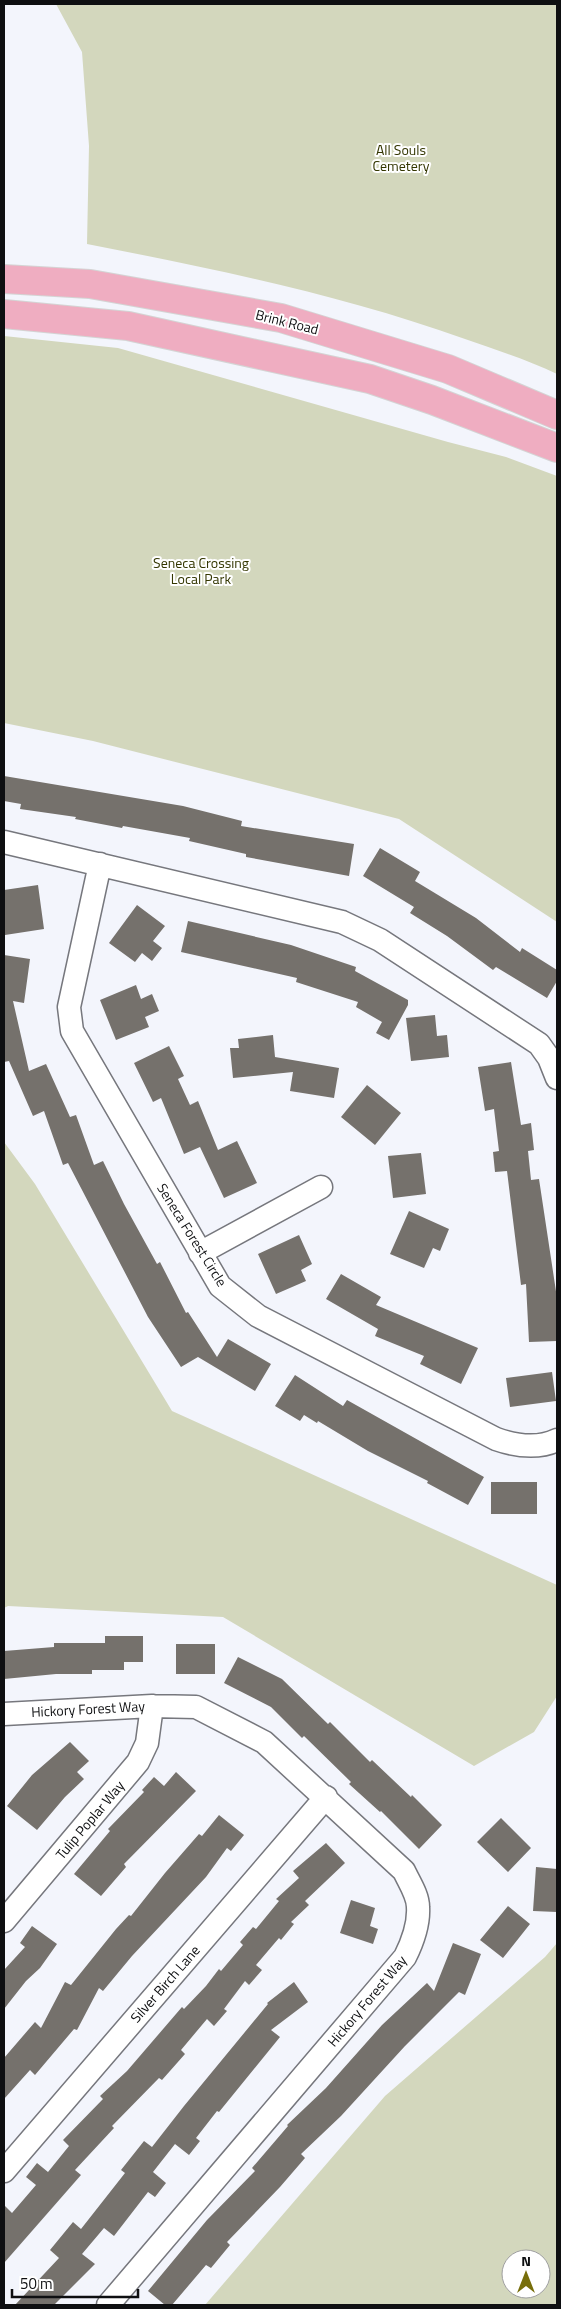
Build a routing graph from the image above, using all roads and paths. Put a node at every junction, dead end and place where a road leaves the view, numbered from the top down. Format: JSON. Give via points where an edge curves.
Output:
{"nodes":[{"id":1,"x":4,"y":280,"type":"edge"},
{"id":2,"x":4,"y":314,"type":"edge"},
{"id":3,"x":557,"y":415,"type":"edge"},
{"id":4,"x":557,"y":448,"type":"edge"},
{"id":5,"x":4,"y":842,"type":"edge"},
{"id":6,"x":100,"y":864,"type":"junction"},
{"id":7,"x":557,"y":1078,"type":"edge"},
{"id":8,"x":321,"y":1187,"type":"dead end"},
{"id":9,"x":200,"y":1253,"type":"junction"},
{"id":10,"x":557,"y":1440,"type":"edge"},
{"id":11,"x":152,"y":1706,"type":"junction"},
{"id":12,"x":4,"y":1714,"type":"edge"},
{"id":13,"x":326,"y":1797,"type":"junction"},
{"id":14,"x":4,"y":1921,"type":"edge"},
{"id":15,"x":4,"y":2171,"type":"edge"},
{"id":16,"x":108,"y":2305,"type":"edge"}],
"edges":[{"from":1,"to":3,"type":"main road","name":"Brink Road","via":[[90,284],[281,318],[448,369]]},
{"from":2,"to":4,"type":"main road","via":[[128,326],[370,379]]},
{"from":5,"to":6,"type":"street"},
{"from":6,"to":7,"type":"street","via":[[342,922],[380,940],[540,1044],[550,1058]]},
{"from":6,"to":9,"type":"street","name":"Seneca Forest Circle","via":[[69,1007],[72,1031]]},
{"from":8,"to":9,"type":"street"},
{"from":9,"to":10,"type":"street","name":"Seneca Forest Circle","via":[[220,1286],[266,1320],[496,1439],[511,1445],[544,1446]]},
{"from":11,"to":12,"type":"street","name":"Hickory Forest Way"},
{"from":11,"to":13,"type":"street","name":"Hickory Forest Way","via":[[196,1707],[216,1715],[264,1742]]},
{"from":11,"to":14,"type":"street","name":"Tulip Poplar Way","via":[[147,1743],[138,1762]]},
{"from":13,"to":15,"type":"street","name":"Silver Birch Lane"},
{"from":13,"to":16,"type":"street","name":"Hickory Forest Way","via":[[404,1871],[414,1890],[418,1908],[412,1942],[405,1957]]}]}
